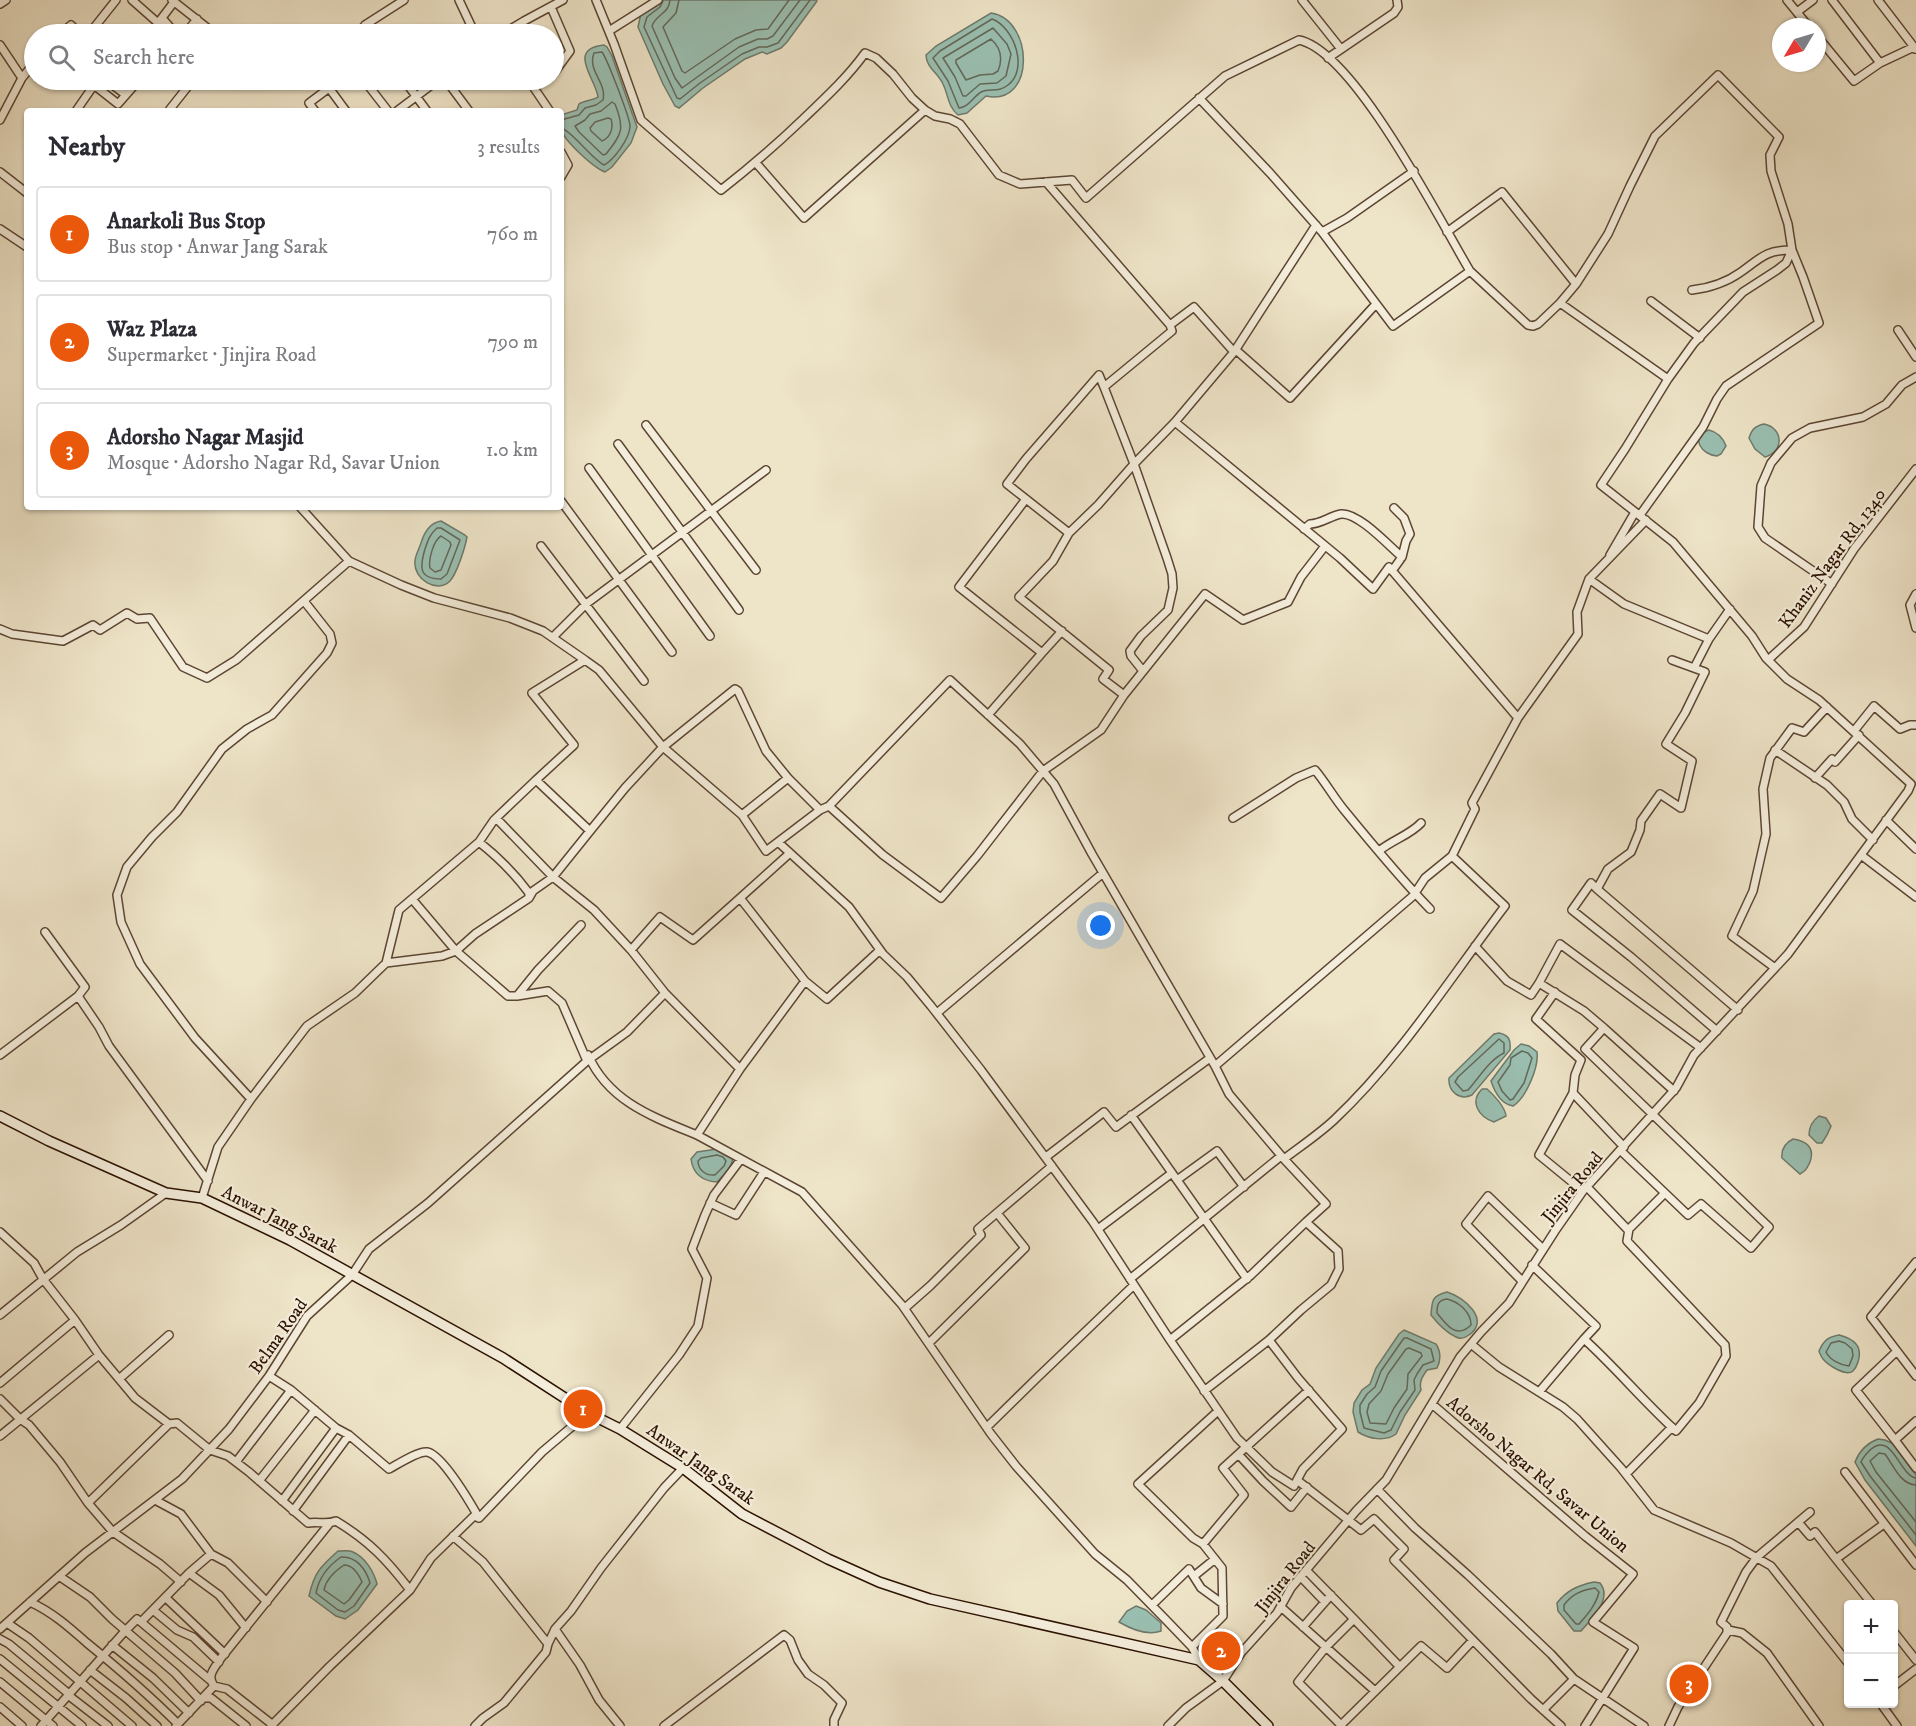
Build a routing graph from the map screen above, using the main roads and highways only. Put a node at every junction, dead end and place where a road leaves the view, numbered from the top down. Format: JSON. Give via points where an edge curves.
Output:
{"nodes":[{"id":1,"x":0,"y":1116,"type":"edge"},
{"id":2,"x":1268,"y":1726,"type":"edge"}],
"edges":[{"from":1,"to":2,"type":"main road","name":"Anwar Jang Sarak","via":[[166,1193],[202,1198],[290,1240],[503,1358],[683,1468],[742,1514],[828,1559],[930,1599],[1199,1660]]}]}
